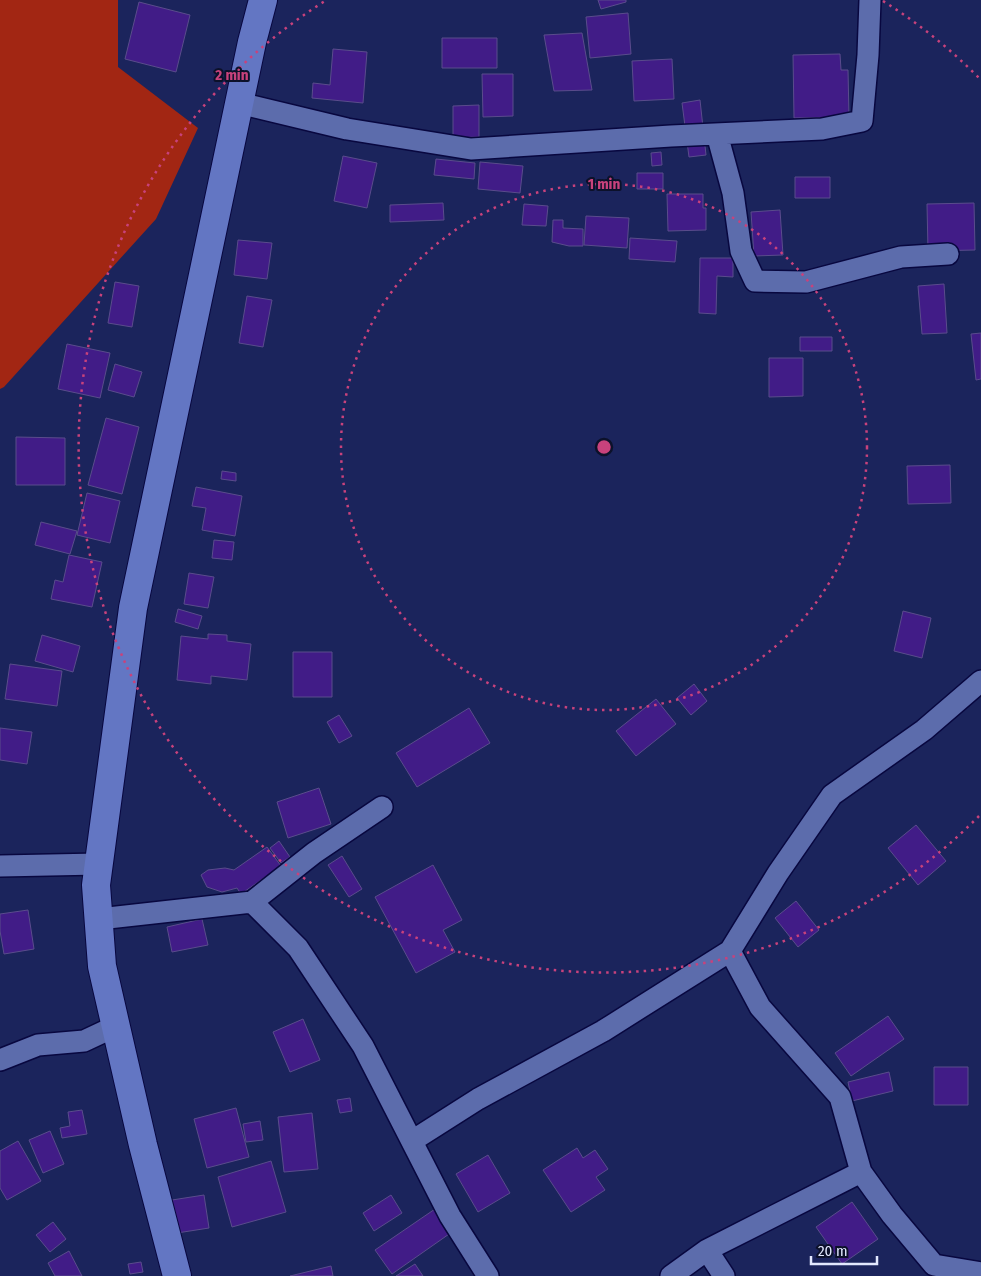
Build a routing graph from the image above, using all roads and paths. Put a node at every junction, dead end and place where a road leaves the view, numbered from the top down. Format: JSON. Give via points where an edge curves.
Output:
{"nodes":[{"id":1,"x":263,"y":0,"type":"edge"},
{"id":2,"x":870,"y":0,"type":"edge"},
{"id":3,"x":239,"y":103,"type":"junction"},
{"id":4,"x":717,"y":134,"type":"junction"},
{"id":5,"x":948,"y":254,"type":"dead end"},
{"id":6,"x":981,"y":682,"type":"edge"},
{"id":7,"x":382,"y":807,"type":"dead end"},
{"id":8,"x":99,"y":864,"type":"junction"},
{"id":9,"x":0,"y":866,"type":"edge"},
{"id":10,"x":252,"y":902,"type":"junction"},
{"id":11,"x":99,"y":919,"type":"junction"},
{"id":12,"x":730,"y":951,"type":"junction"},
{"id":13,"x":116,"y":1026,"type":"junction"},
{"id":14,"x":0,"y":1060,"type":"edge"},
{"id":15,"x":412,"y":1141,"type":"junction"},
{"id":16,"x":861,"y":1172,"type":"junction"},
{"id":17,"x":708,"y":1250,"type":"junction"},
{"id":18,"x":981,"y":1273,"type":"edge"},
{"id":19,"x":177,"y":1276,"type":"edge"},
{"id":20,"x":488,"y":1276,"type":"edge"},
{"id":21,"x":671,"y":1276,"type":"edge"},
{"id":22,"x":724,"y":1276,"type":"edge"}],
"edges":[{"from":1,"to":3,"type":"street"},
{"from":2,"to":4,"type":"street","via":[[862,121],[822,130]]},
{"from":3,"to":4,"type":"street","via":[[347,130],[471,149]]},
{"from":3,"to":8,"type":"street","via":[[133,608]]},
{"from":4,"to":5,"type":"street","via":[[733,193],[741,251],[755,281],[806,282],[901,257]]},
{"from":6,"to":12,"type":"street","via":[[924,730],[832,794]]},
{"from":7,"to":10,"type":"street","via":[[314,853]]},
{"from":8,"to":9,"type":"street"},
{"from":8,"to":11,"type":"street","via":[[96,885]]},
{"from":10,"to":11,"type":"street"},
{"from":10,"to":15,"type":"street","via":[[298,948],[363,1046]]},
{"from":11,"to":13,"type":"street","via":[[102,966]]},
{"from":12,"to":15,"type":"street","via":[[603,1031],[478,1098]]},
{"from":12,"to":16,"type":"street","via":[[760,1007],[840,1097]]},
{"from":13,"to":14,"type":"street","via":[[84,1041],[38,1045]]},
{"from":13,"to":19,"type":"street"},
{"from":15,"to":20,"type":"street","via":[[450,1216]]},
{"from":16,"to":17,"type":"street"},
{"from":16,"to":18,"type":"street","via":[[934,1265]]},
{"from":17,"to":21,"type":"street"},
{"from":17,"to":22,"type":"street"}]}
